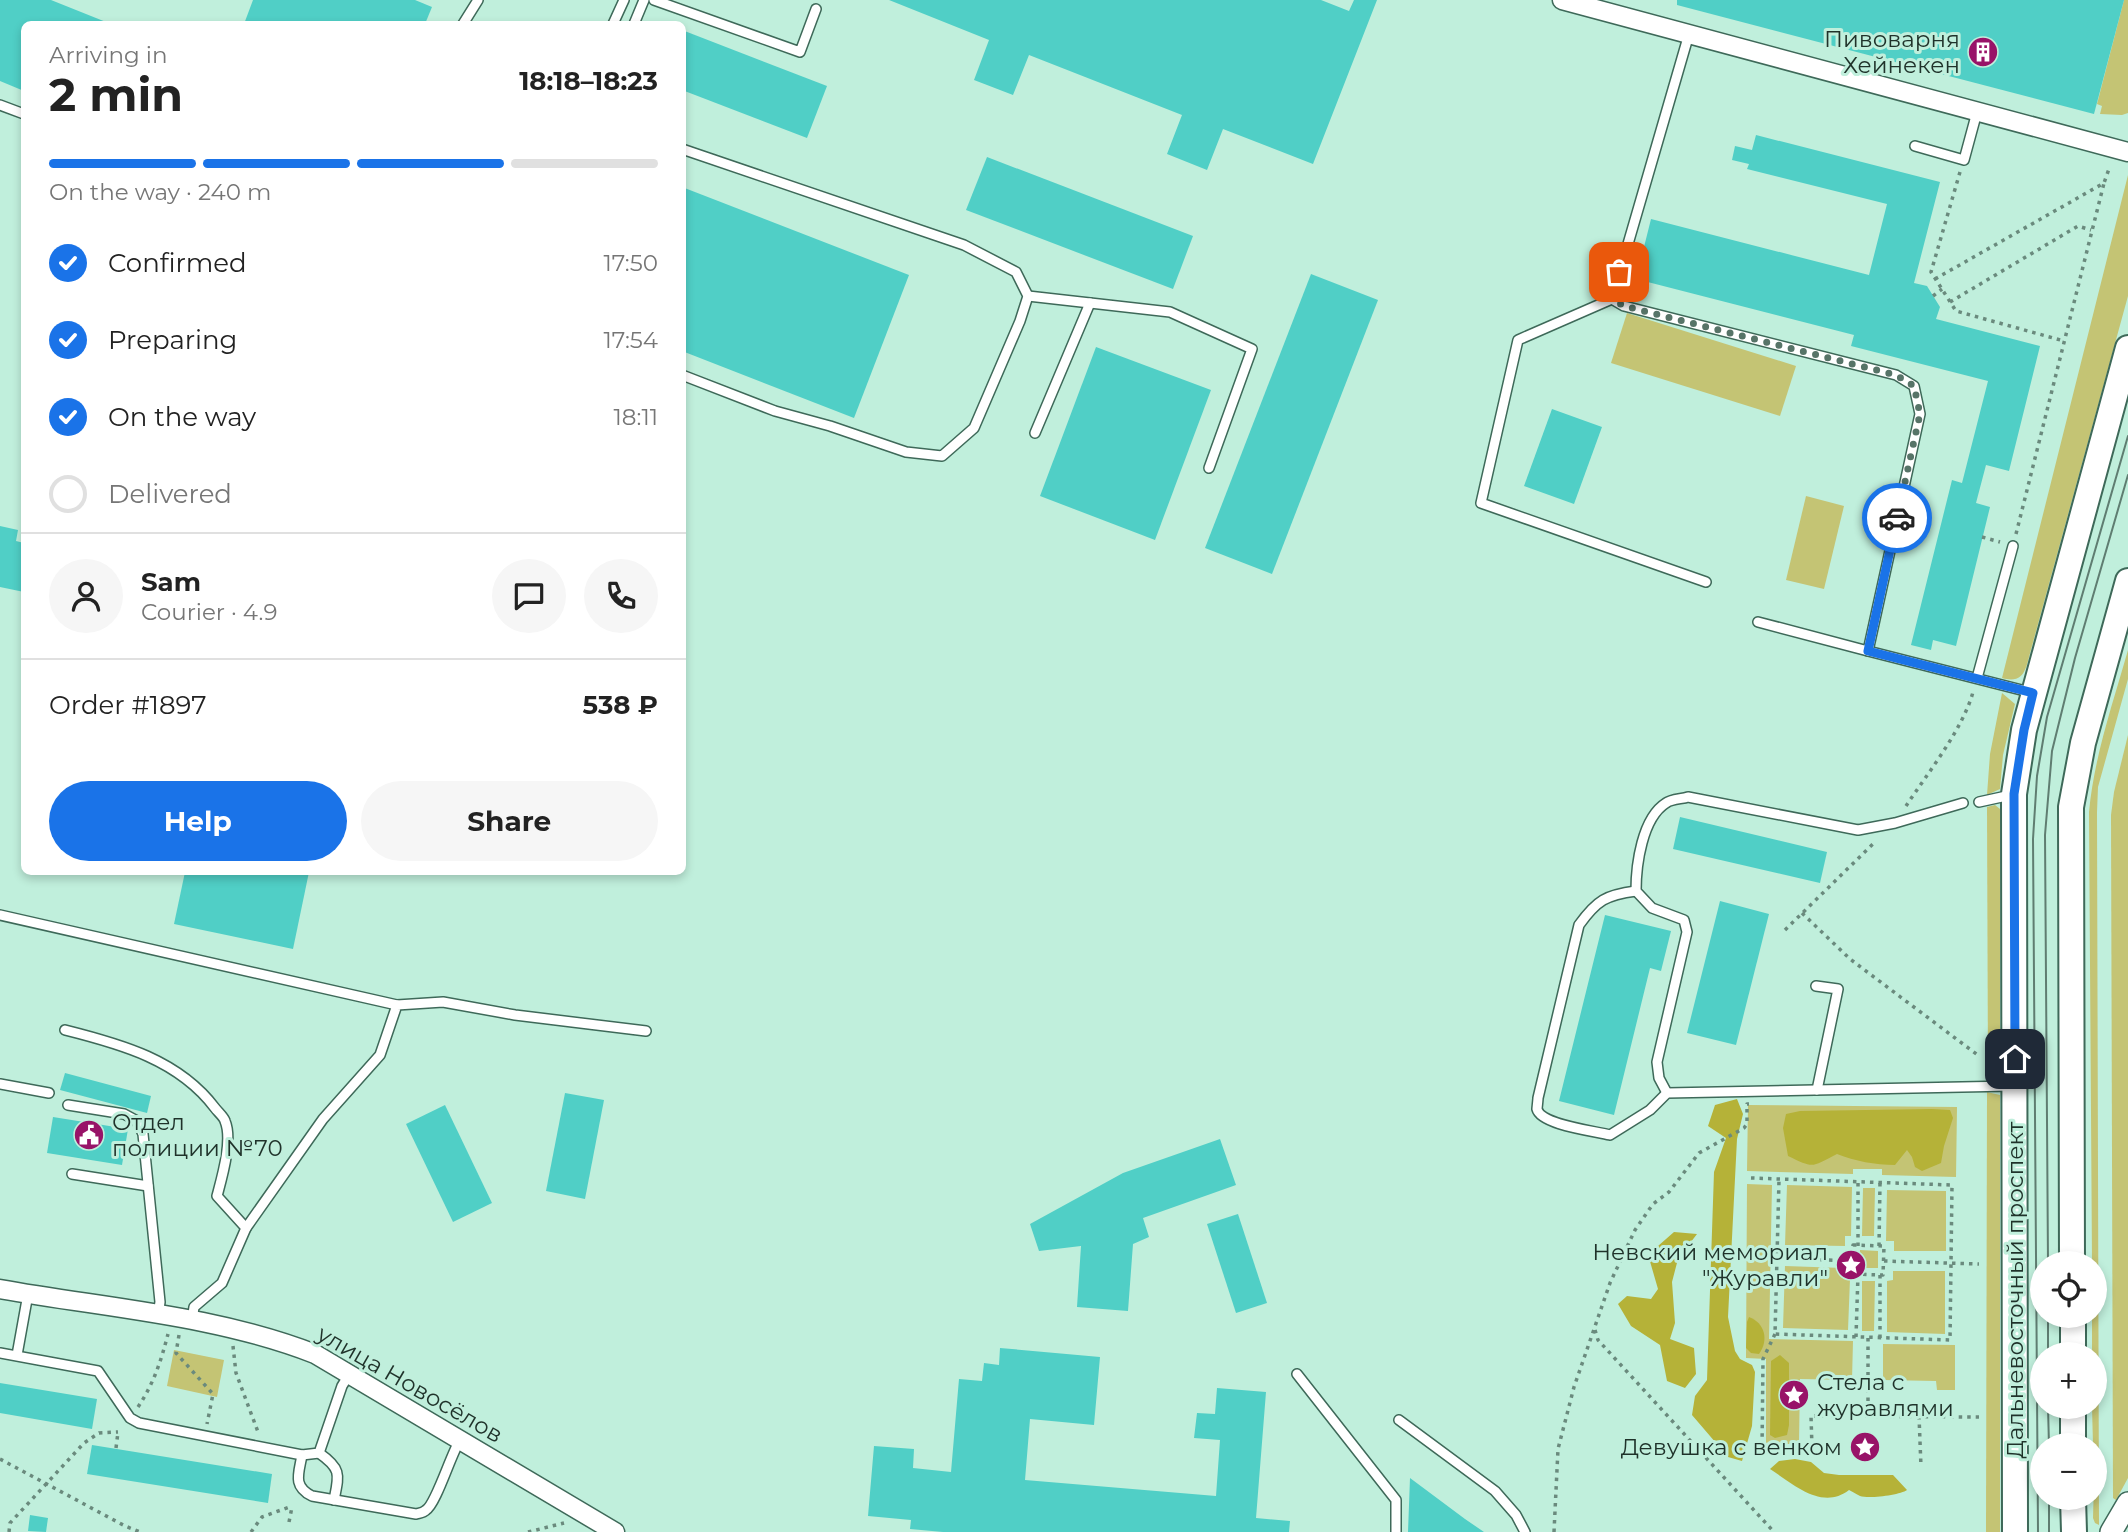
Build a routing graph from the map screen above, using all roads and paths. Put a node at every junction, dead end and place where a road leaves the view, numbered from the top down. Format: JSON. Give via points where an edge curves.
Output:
{"nodes":[{"id":1,"x":478,"y":0,"type":"edge"},
{"id":2,"x":624,"y":0,"type":"edge"},
{"id":3,"x":644,"y":0,"type":"edge"},
{"id":4,"x":654,"y":0,"type":"edge"},
{"id":5,"x":1562,"y":0,"type":"edge"},
{"id":6,"x":816,"y":9,"type":"dead end"},
{"id":7,"x":465,"y":21,"type":"edge"},
{"id":8,"x":614,"y":21,"type":"edge"},
{"id":9,"x":635,"y":21,"type":"edge"},
{"id":10,"x":1689,"y":34,"type":"junction"},
{"id":11,"x":0,"y":105,"type":"edge"},
{"id":12,"x":1977,"y":111,"type":"junction"},
{"id":13,"x":21,"y":113,"type":"edge"},
{"id":14,"x":1915,"y":146,"type":"dead end"},
{"id":15,"x":686,"y":150,"type":"edge"},
{"id":16,"x":2125,"y":151,"type":"edge"},
{"id":17,"x":1964,"y":160,"type":"junction"},
{"id":18,"x":2104,"y":183,"type":"junction"},
{"id":19,"x":2092,"y":230,"type":"junction"},
{"id":20,"x":1935,"y":279,"type":"junction"},
{"id":21,"x":1942,"y":289,"type":"junction"},
{"id":22,"x":1028,"y":296,"type":"junction"},
{"id":23,"x":1933,"y":296,"type":"dead end"},
{"id":24,"x":1612,"y":299,"type":"junction"},
{"id":25,"x":1950,"y":302,"type":"junction"},
{"id":26,"x":1090,"y":303,"type":"junction"},
{"id":27,"x":2064,"y":341,"type":"junction"},
{"id":28,"x":2128,"y":348,"type":"edge"},
{"id":29,"x":686,"y":377,"type":"edge"},
{"id":30,"x":1035,"y":433,"type":"dead end"},
{"id":31,"x":1209,"y":468,"type":"dead end"},
{"id":32,"x":1982,"y":537,"type":"dead end"},
{"id":33,"x":2013,"y":546,"type":"junction"},
{"id":34,"x":2128,"y":581,"type":"edge"},
{"id":35,"x":1706,"y":582,"type":"dead end"},
{"id":36,"x":1758,"y":622,"type":"dead end"},
{"id":37,"x":1868,"y":651,"type":"junction"},
{"id":38,"x":1978,"y":678,"type":"junction"},
{"id":39,"x":2033,"y":693,"type":"junction"},
{"id":40,"x":2014,"y":794,"type":"junction"},
{"id":41,"x":1979,"y":802,"type":"dead end"},
{"id":42,"x":1963,"y":803,"type":"dead end"},
{"id":43,"x":1636,"y":891,"type":"junction"},
{"id":44,"x":1802,"y":913,"type":"dead end"},
{"id":45,"x":0,"y":915,"type":"edge"},
{"id":46,"x":1816,"y":986,"type":"dead end"},
{"id":47,"x":397,"y":1005,"type":"junction"},
{"id":48,"x":65,"y":1030,"type":"dead end"},
{"id":49,"x":646,"y":1031,"type":"dead end"},
{"id":50,"x":1979,"y":1056,"type":"dead end"},
{"id":51,"x":0,"y":1084,"type":"edge"},
{"id":52,"x":2015,"y":1086,"type":"junction"},
{"id":53,"x":1817,"y":1090,"type":"junction"},
{"id":54,"x":49,"y":1093,"type":"dead end"},
{"id":55,"x":1667,"y":1093,"type":"junction"},
{"id":56,"x":1747,"y":1104,"type":"dead end"},
{"id":57,"x":68,"y":1105,"type":"dead end"},
{"id":58,"x":72,"y":1174,"type":"dead end"},
{"id":59,"x":1751,"y":1178,"type":"dead end"},
{"id":60,"x":1779,"y":1180,"type":"junction"},
{"id":61,"x":1858,"y":1182,"type":"junction"},
{"id":62,"x":1880,"y":1183,"type":"junction"},
{"id":63,"x":148,"y":1186,"type":"junction"},
{"id":64,"x":246,"y":1228,"type":"junction"},
{"id":65,"x":1857,"y":1246,"type":"junction"},
{"id":66,"x":1879,"y":1246,"type":"junction"},
{"id":67,"x":2072,"y":1251,"type":"edge"},
{"id":68,"x":1778,"y":1258,"type":"junction"},
{"id":69,"x":1853,"y":1261,"type":"junction"},
{"id":70,"x":1884,"y":1262,"type":"junction"},
{"id":71,"x":1951,"y":1264,"type":"junction"},
{"id":72,"x":1979,"y":1264,"type":"dead end"},
{"id":73,"x":1858,"y":1274,"type":"junction"},
{"id":74,"x":1880,"y":1275,"type":"junction"},
{"id":75,"x":0,"y":1289,"type":"edge"},
{"id":76,"x":28,"y":1294,"type":"junction"},
{"id":77,"x":158,"y":1315,"type":"junction"},
{"id":78,"x":186,"y":1327,"type":"junction"},
{"id":79,"x":1594,"y":1328,"type":"junction"},
{"id":80,"x":168,"y":1332,"type":"dead end"},
{"id":81,"x":1775,"y":1334,"type":"junction"},
{"id":82,"x":1856,"y":1336,"type":"junction"},
{"id":83,"x":1868,"y":1338,"type":"junction"},
{"id":84,"x":1880,"y":1338,"type":"junction"},
{"id":85,"x":233,"y":1343,"type":"dead end"},
{"id":86,"x":0,"y":1353,"type":"edge"},
{"id":87,"x":17,"y":1355,"type":"junction"},
{"id":88,"x":349,"y":1373,"type":"junction"},
{"id":89,"x":1297,"y":1374,"type":"dead end"},
{"id":90,"x":1868,"y":1416,"type":"junction"},
{"id":91,"x":1919,"y":1416,"type":"junction"},
{"id":92,"x":1979,"y":1417,"type":"dead end"},
{"id":93,"x":130,"y":1418,"type":"junction"},
{"id":94,"x":1399,"y":1420,"type":"dead end"},
{"id":95,"x":118,"y":1432,"type":"junction"},
{"id":96,"x":205,"y":1435,"type":"junction"},
{"id":97,"x":460,"y":1440,"type":"junction"},
{"id":98,"x":263,"y":1447,"type":"junction"},
{"id":99,"x":116,"y":1448,"type":"dead end"},
{"id":100,"x":319,"y":1453,"type":"junction"},
{"id":101,"x":302,"y":1455,"type":"junction"},
{"id":102,"x":0,"y":1459,"type":"edge"},
{"id":103,"x":1920,"y":1467,"type":"dead end"},
{"id":104,"x":48,"y":1484,"type":"junction"},
{"id":105,"x":302,"y":1492,"type":"junction"},
{"id":106,"x":334,"y":1500,"type":"junction"},
{"id":107,"x":2128,"y":1503,"type":"edge"},
{"id":108,"x":292,"y":1506,"type":"junction"},
{"id":109,"x":2073,"y":1510,"type":"edge"},
{"id":110,"x":569,"y":1521,"type":"dead end"},
{"id":111,"x":289,"y":1522,"type":"dead end"},
{"id":112,"x":9,"y":1532,"type":"edge"},
{"id":113,"x":141,"y":1532,"type":"edge"},
{"id":114,"x":251,"y":1532,"type":"edge"},
{"id":115,"x":528,"y":1532,"type":"edge"},
{"id":116,"x":615,"y":1532,"type":"edge"},
{"id":117,"x":1396,"y":1532,"type":"edge"},
{"id":118,"x":1525,"y":1532,"type":"edge"},
{"id":119,"x":1554,"y":1532,"type":"edge"},
{"id":120,"x":1774,"y":1532,"type":"edge"},
{"id":121,"x":2015,"y":1532,"type":"edge"},
{"id":122,"x":2074,"y":1532,"type":"edge"},
{"id":123,"x":2110,"y":1532,"type":"edge"}],
"edges":[{"from":1,"to":7,"type":"lane"},
{"from":2,"to":8,"type":"lane"},
{"from":3,"to":9,"type":"lane"},
{"from":4,"to":6,"type":"lane","via":[[800,52]]},
{"from":5,"to":10,"type":"street"},
{"from":10,"to":12,"type":"street"},
{"from":10,"to":24,"type":"lane"},
{"from":11,"to":13,"type":"lane"},
{"from":12,"to":16,"type":"street"},
{"from":12,"to":17,"type":"lane"},
{"from":14,"to":17,"type":"lane"},
{"from":15,"to":22,"type":"lane","via":[[964,245],[1016,271]]},
{"from":16,"to":18,"type":"path","via":[[2110,166]]},
{"from":17,"to":20,"type":"path","via":[[1931,272]]},
{"from":18,"to":19,"type":"path"},
{"from":18,"to":20,"type":"path"},
{"from":19,"to":25,"type":"path","via":[[2078,226]]},
{"from":19,"to":27,"type":"path"},
{"from":20,"to":21,"type":"path"},
{"from":21,"to":23,"type":"path"},
{"from":21,"to":25,"type":"path"},
{"from":22,"to":26,"type":"lane"},
{"from":22,"to":29,"type":"lane","via":[[974,428],[942,456],[906,452],[775,411]]},
{"from":24,"to":35,"type":"lane","via":[[1518,340],[1481,503]]},
{"from":24,"to":37,"type":"lane","via":[[1624,306],[1896,375],[1914,386],[1920,414]]},
{"from":25,"to":27,"type":"path","via":[[1956,311]]},
{"from":26,"to":30,"type":"lane"},
{"from":26,"to":31,"type":"lane","via":[[1170,312],[1252,349]]},
{"from":27,"to":33,"type":"path"},
{"from":28,"to":39,"type":"main road","name":"Дальневосточный проспект"},
{"from":32,"to":33,"type":"path"},
{"from":33,"to":38,"type":"lane"},
{"from":34,"to":67,"type":"main road","via":[[2083,743],[2071,807]]},
{"from":36,"to":37,"type":"lane"},
{"from":37,"to":38,"type":"lane"},
{"from":38,"to":39,"type":"lane"},
{"from":39,"to":40,"type":"main road","name":"Дальневосточный проспект"},
{"from":40,"to":41,"type":"lane"},
{"from":40,"to":52,"type":"main road","name":"Дальневосточный проспект"},
{"from":42,"to":43,"type":"lane","via":[[1858,830],[1688,797],[1666,802],[1649,822],[1636,867]]},
{"from":43,"to":55,"type":"lane","via":[[1652,908],[1684,920],[1688,932],[1657,1062]]},
{"from":43,"to":55,"type":"lane","via":[[1609,895],[1580,925],[1536,1109],[1550,1122],[1610,1135],[1650,1110]]},
{"from":44,"to":50,"type":"path","via":[[1850,959]]},
{"from":45,"to":47,"type":"lane"},
{"from":46,"to":53,"type":"lane","via":[[1838,989]]},
{"from":47,"to":49,"type":"lane","via":[[443,1002]]},
{"from":47,"to":64,"type":"lane","via":[[380,1055],[323,1119]]},
{"from":48,"to":64,"type":"lane","via":[[158,1059],[205,1094],[226,1122],[227,1157],[217,1196]]},
{"from":51,"to":54,"type":"lane"},
{"from":52,"to":53,"type":"lane"},
{"from":52,"to":121,"type":"main road","name":"Дальневосточный проспект"},
{"from":53,"to":55,"type":"lane"},
{"from":56,"to":79,"type":"path","via":[[1744,1128],[1699,1153],[1635,1230]]},
{"from":57,"to":63,"type":"lane","via":[[124,1114],[137,1121],[143,1134]]},
{"from":58,"to":63,"type":"lane"},
{"from":59,"to":60,"type":"path"},
{"from":60,"to":61,"type":"path"},
{"from":60,"to":68,"type":"path"},
{"from":61,"to":62,"type":"path"},
{"from":61,"to":65,"type":"path"},
{"from":62,"to":66,"type":"path"},
{"from":62,"to":71,"type":"path","via":[[1952,1185]]},
{"from":63,"to":77,"type":"lane"},
{"from":64,"to":78,"type":"lane","via":[[222,1283],[194,1307]]},
{"from":65,"to":66,"type":"path"},
{"from":65,"to":69,"type":"path","via":[[1853,1245]]},
{"from":66,"to":70,"type":"path","via":[[1884,1246]]},
{"from":68,"to":69,"type":"path"},
{"from":68,"to":81,"type":"path"},
{"from":69,"to":73,"type":"path","via":[[1852,1274]]},
{"from":70,"to":71,"type":"path"},
{"from":70,"to":74,"type":"path"},
{"from":71,"to":72,"type":"path"},
{"from":71,"to":84,"type":"path","via":[[1950,1340]]},
{"from":73,"to":74,"type":"path"},
{"from":73,"to":82,"type":"path"},
{"from":74,"to":84,"type":"path"},
{"from":75,"to":76,"type":"street","name":"улица Новосёлов"},
{"from":76,"to":77,"type":"street","name":"улица Новосёлов"},
{"from":76,"to":87,"type":"lane"},
{"from":77,"to":78,"type":"street","name":"улица Новосёлов"},
{"from":78,"to":88,"type":"street","name":"улица Новосёлов","via":[[242,1330],[281,1341]]},
{"from":78,"to":96,"type":"path","via":[[176,1353],[213,1394]]},
{"from":79,"to":119,"type":"path","via":[[1558,1450]]},
{"from":79,"to":120,"type":"path","via":[[1598,1340]]},
{"from":80,"to":93,"type":"path","via":[[151,1388]]},
{"from":81,"to":82,"type":"path"},
{"from":81,"to":90,"type":"path","via":[[1763,1359],[1762,1450],[1812,1448],[1811,1416]]},
{"from":82,"to":83,"type":"path"},
{"from":83,"to":84,"type":"path"},
{"from":83,"to":90,"type":"path"},
{"from":85,"to":98,"type":"path","via":[[236,1373]]},
{"from":86,"to":87,"type":"lane"},
{"from":87,"to":93,"type":"lane","via":[[98,1371]]},
{"from":88,"to":97,"type":"street","name":"улица Новосёлов"},
{"from":88,"to":100,"type":"lane"},
{"from":89,"to":117,"type":"lane","via":[[1396,1500]]},
{"from":90,"to":91,"type":"path"},
{"from":91,"to":92,"type":"path"},
{"from":91,"to":103,"type":"path"},
{"from":93,"to":95,"type":"path"},
{"from":93,"to":96,"type":"lane"},
{"from":94,"to":118,"type":"lane","via":[[1495,1491]]},
{"from":95,"to":99,"type":"path"},
{"from":95,"to":104,"type":"path","via":[[90,1437]]},
{"from":96,"to":98,"type":"lane"},
{"from":97,"to":106,"type":"lane","via":[[428,1510],[416,1514]]},
{"from":97,"to":116,"type":"street","name":"улица Новосёлов"},
{"from":98,"to":101,"type":"lane"},
{"from":100,"to":101,"type":"lane"},
{"from":100,"to":106,"type":"lane","via":[[336,1466]]},
{"from":101,"to":105,"type":"lane","via":[[298,1482]]},
{"from":102,"to":104,"type":"path"},
{"from":104,"to":112,"type":"path","via":[[10,1523]]},
{"from":104,"to":113,"type":"path"},
{"from":105,"to":106,"type":"lane"},
{"from":105,"to":108,"type":"path"},
{"from":107,"to":123,"type":"street"},
{"from":108,"to":111,"type":"path"},
{"from":108,"to":114,"type":"path","via":[[262,1517]]},
{"from":109,"to":122,"type":"main road"},
{"from":110,"to":115,"type":"path"}]}
